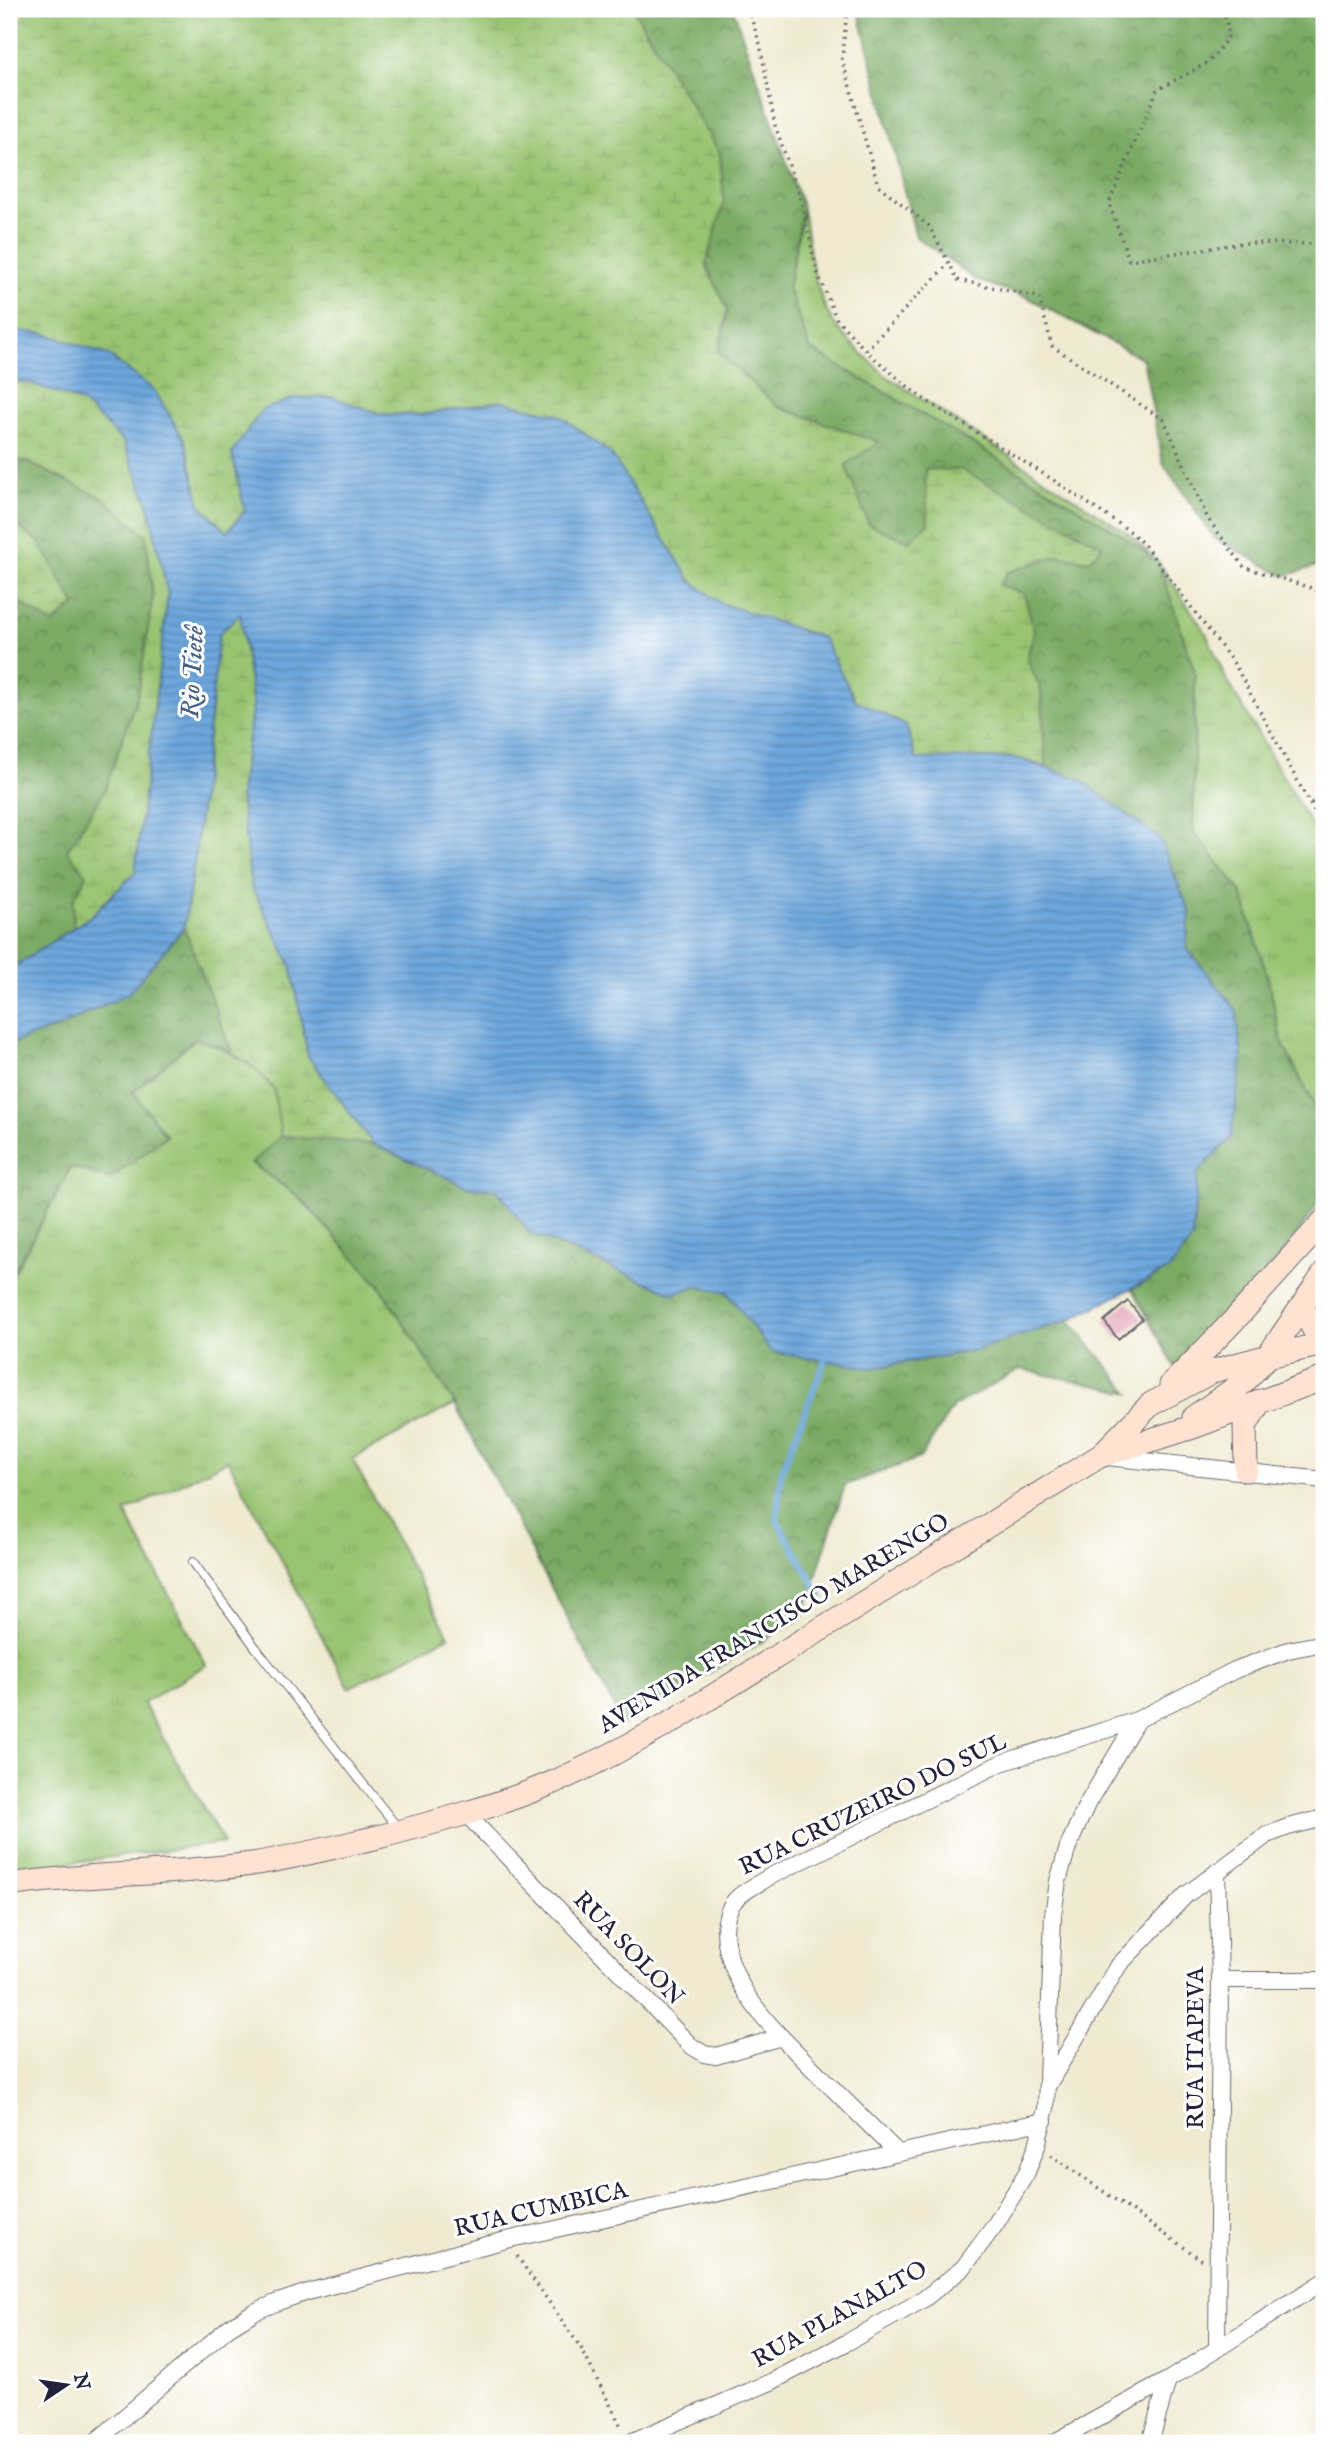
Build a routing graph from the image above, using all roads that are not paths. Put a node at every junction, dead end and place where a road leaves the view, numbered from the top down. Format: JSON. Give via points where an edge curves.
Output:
{"nodes":[{"id":1,"x":1324,"y":1221,"type":"edge"},
{"id":2,"x":1324,"y":1274,"type":"edge"},
{"id":3,"x":1302,"y":1307,"type":"junction"},
{"id":4,"x":1323,"y":1345,"type":"edge"},
{"id":5,"x":1268,"y":1356,"type":"junction"},
{"id":6,"x":1324,"y":1378,"type":"edge"},
{"id":7,"x":1260,"y":1401,"type":"junction"},
{"id":8,"x":1151,"y":1404,"type":"junction"},
{"id":9,"x":1162,"y":1437,"type":"junction"},
{"id":10,"x":1100,"y":1456,"type":"junction"},
{"id":11,"x":1246,"y":1470,"type":"junction"},
{"id":12,"x":1324,"y":1480,"type":"edge"},
{"id":13,"x":193,"y":1562,"type":"dead end"},
{"id":14,"x":1324,"y":1643,"type":"edge"},
{"id":15,"x":1137,"y":1720,"type":"junction"},
{"id":16,"x":467,"y":1815,"type":"junction"},
{"id":17,"x":1324,"y":1818,"type":"edge"},
{"id":18,"x":401,"y":1831,"type":"junction"},
{"id":19,"x":1217,"y":1871,"type":"junction"},
{"id":20,"x":9,"y":1885,"type":"edge"},
{"id":21,"x":1220,"y":1980,"type":"junction"},
{"id":22,"x":1324,"y":1980,"type":"edge"},
{"id":23,"x":781,"y":2037,"type":"junction"},
{"id":24,"x":1044,"y":2088,"type":"junction"},
{"id":25,"x":1044,"y":2121,"type":"junction"},
{"id":26,"x":898,"y":2153,"type":"junction"},
{"id":27,"x":1324,"y":2281,"type":"edge"},
{"id":28,"x":1217,"y":2347,"type":"junction"},
{"id":29,"x":1168,"y":2380,"type":"junction"},
{"id":30,"x":1066,"y":2439,"type":"edge"},
{"id":31,"x":94,"y":2443,"type":"edge"},
{"id":32,"x":629,"y":2443,"type":"edge"},
{"id":33,"x":1052,"y":2443,"type":"edge"},
{"id":34,"x":1150,"y":2443,"type":"edge"}],
"edges":[{"from":1,"to":8,"type":"main road"},
{"from":2,"to":3,"type":"main road"},
{"from":3,"to":4,"type":"main road"},
{"from":3,"to":5,"type":"main road"},
{"from":4,"to":5,"type":"main road","name":"AVENIDA FRANCISCO MARENGO"},
{"from":5,"to":8,"type":"main road","name":"AVENIDA FRANCISCO MARENGO","via":[[1213,1371]]},
{"from":5,"to":9,"type":"main road","via":[[1220,1400]]},
{"from":6,"to":7,"type":"main road","name":"AVENIDA FRANCISCO MARENGO"},
{"from":7,"to":9,"type":"main road","name":"AVENIDA FRANCISCO MARENGO"},
{"from":7,"to":11,"type":"main road","via":[[1245,1426]]},
{"from":8,"to":10,"type":"main road","name":"AVENIDA FRANCISCO MARENGO"},
{"from":9,"to":10,"type":"main road","name":"AVENIDA FRANCISCO MARENGO"},
{"from":10,"to":11,"type":"street"},
{"from":10,"to":16,"type":"main road","name":"AVENIDA FRANCISCO MARENGO","via":[[676,1719],[552,1783]]},
{"from":11,"to":12,"type":"street"},
{"from":13,"to":18,"type":"lane"},
{"from":14,"to":15,"type":"street","name":"RUA CRUZEIRO DO SUL","via":[[1288,1650],[1235,1670]]},
{"from":15,"to":23,"type":"street","name":"RUA CRUZEIRO DO SUL","via":[[1001,1763],[744,1893],[727,1917],[728,1952],[749,1998]]},
{"from":15,"to":24,"type":"street","via":[[1087,1804],[1058,1881]]},
{"from":16,"to":18,"type":"main road","name":"AVENIDA FRANCISCO MARENGO"},
{"from":16,"to":23,"type":"street","name":"RUA SOLON","via":[[690,2045],[716,2056]]},
{"from":17,"to":19,"type":"street","via":[[1267,1835]]},
{"from":18,"to":20,"type":"main road","name":"AVENIDA FRANCISCO MARENGO","via":[[252,1864]]},
{"from":19,"to":21,"type":"street","name":"RUA ITAPEVA"},
{"from":19,"to":24,"type":"street","name":"RUA PLANALTO","via":[[1186,1895],[1119,1965]]},
{"from":21,"to":22,"type":"street"},
{"from":21,"to":28,"type":"street","name":"RUA ITAPEVA"},
{"from":23,"to":26,"type":"street","name":"RUA CRUZEIRO DO SUL"},
{"from":24,"to":25,"type":"street","name":"RUA PLANALTO"},
{"from":25,"to":26,"type":"street","name":"RUA CUMBICA"},
{"from":25,"to":32,"type":"street","name":"RUA PLANALTO","via":[[1027,2172],[963,2268],[923,2299],[846,2343],[771,2382]]},
{"from":26,"to":31,"type":"street","name":"RUA CUMBICA","via":[[506,2240],[311,2291],[254,2312],[228,2328]]},
{"from":27,"to":28,"type":"street"},
{"from":28,"to":29,"type":"street"},
{"from":29,"to":30,"type":"street"},
{"from":29,"to":34,"type":"street"},
{"from":30,"to":33,"type":"street"}]}
